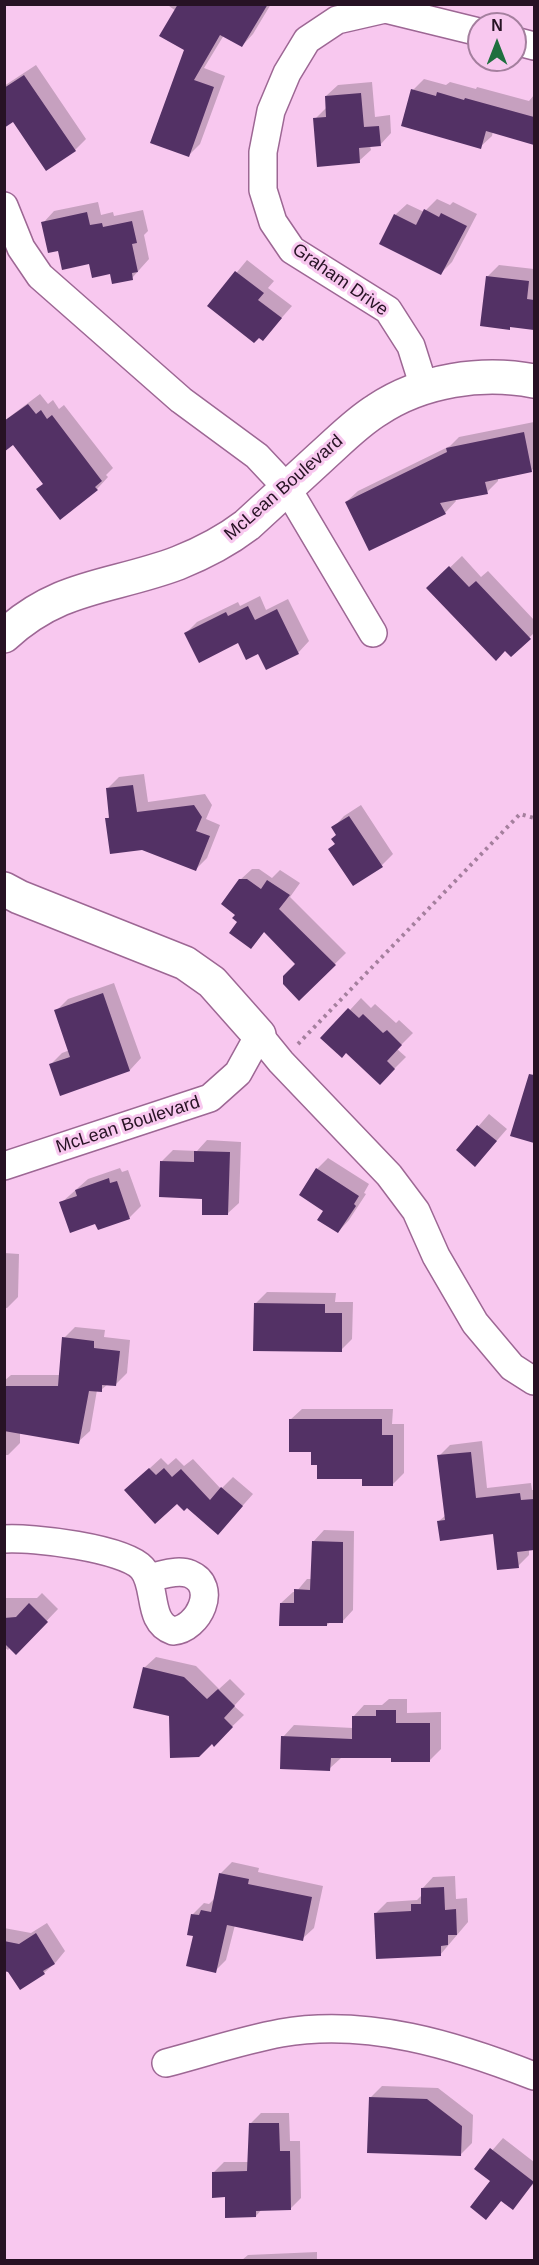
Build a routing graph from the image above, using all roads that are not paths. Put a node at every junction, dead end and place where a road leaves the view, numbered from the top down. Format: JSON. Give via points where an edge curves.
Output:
{"nodes":[{"id":1,"x":385,"y":7,"type":"edge"},
{"id":2,"x":467,"y":29,"type":"edge"},
{"id":3,"x":4,"y":206,"type":"edge"},
{"id":4,"x":534,"y":381,"type":"edge"},
{"id":5,"x":424,"y":387,"type":"junction"},
{"id":6,"x":287,"y":488,"type":"junction"},
{"id":7,"x":373,"y":633,"type":"dead end"},
{"id":8,"x":4,"y":636,"type":"edge"},
{"id":9,"x":4,"y":889,"type":"edge"},
{"id":10,"x":259,"y":1035,"type":"junction"},
{"id":11,"x":4,"y":1166,"type":"edge"},
{"id":12,"x":534,"y":1381,"type":"edge"},
{"id":13,"x":4,"y":1539,"type":"edge"},
{"id":14,"x":148,"y":1578,"type":"dead end"},
{"id":15,"x":166,"y":2063,"type":"dead end"},
{"id":16,"x":534,"y":2076,"type":"edge"}],
"edges":[{"from":1,"to":2,"type":"street","name":"Graham Drive"},
{"from":1,"to":5,"type":"street","name":"Graham Drive","via":[[337,20],[308,40],[287,73],[271,111],[263,152],[263,190],[273,222],[292,250],[388,310],[411,346]]},
{"from":3,"to":6,"type":"street","via":[[21,248],[40,276],[181,400],[257,456]]},
{"from":4,"to":5,"type":"street","name":"McLean Boulevard","via":[[473,378]]},
{"from":5,"to":6,"type":"street","name":"McLean Boulevard","via":[[363,420]]},
{"from":6,"to":7,"type":"street"},
{"from":6,"to":8,"type":"street","name":"McLean Boulevard","via":[[247,525],[201,553],[176,564],[72,593],[21,620]]},
{"from":9,"to":10,"type":"street","via":[[185,963],[212,982]]},
{"from":10,"to":11,"type":"street","name":"McLean Boulevard","via":[[238,1073],[210,1098]]},
{"from":10,"to":12,"type":"street","via":[[389,1175],[416,1211],[436,1256],[475,1323],[512,1366]]},
{"from":13,"to":14,"type":"street","via":[[24,1537],[69,1543],[108,1553],[137,1564]]},
{"from":15,"to":16,"type":"street","via":[[282,2033],[333,2029],[383,2032],[434,2042]]}]}
